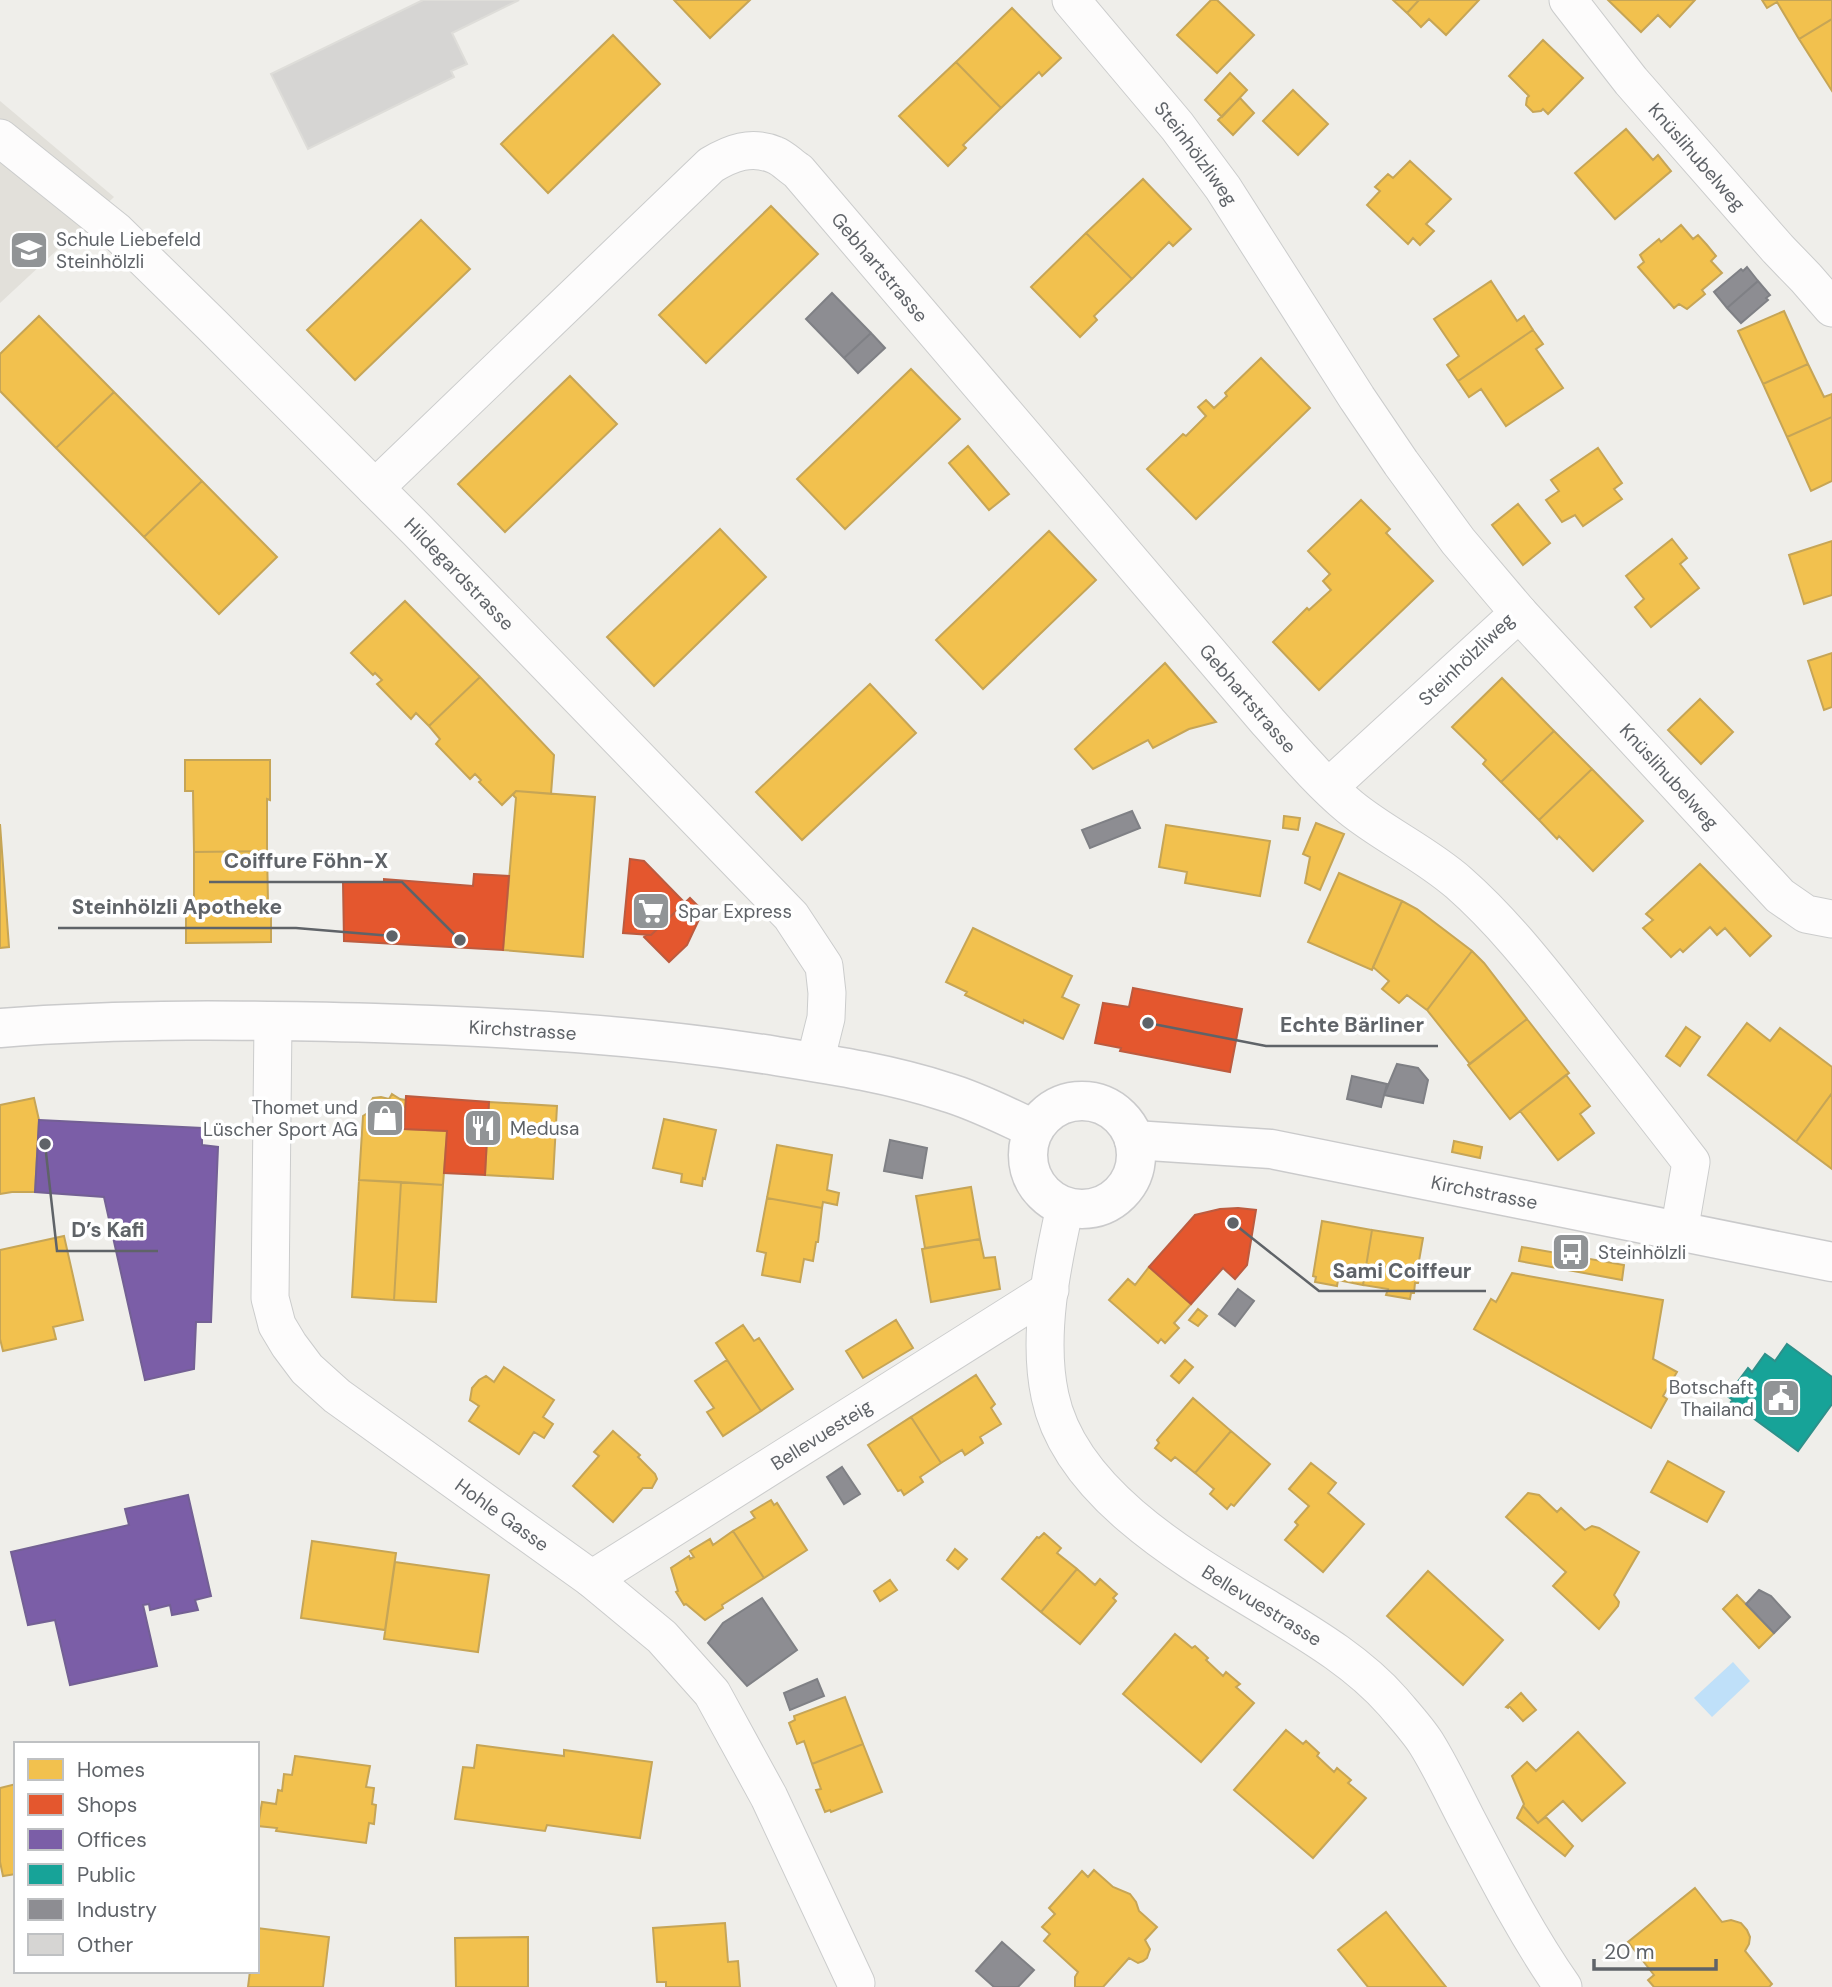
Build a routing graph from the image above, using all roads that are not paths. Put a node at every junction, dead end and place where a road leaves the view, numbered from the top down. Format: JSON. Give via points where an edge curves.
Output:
{"nodes":[{"id":1,"x":1071,"y":0,"type":"edge"},
{"id":2,"x":1568,"y":0,"type":"edge"},
{"id":3,"x":0,"y":138,"type":"edge"},
{"id":4,"x":1832,"y":308,"type":"edge"},
{"id":5,"x":375,"y":488,"type":"junction"},
{"id":6,"x":1519,"y":613,"type":"junction"},
{"id":7,"x":1329,"y":787,"type":"junction"},
{"id":8,"x":1832,"y":919,"type":"edge"},
{"id":9,"x":273,"y":1021,"type":"junction"},
{"id":10,"x":0,"y":1028,"type":"edge"},
{"id":11,"x":815,"y":1062,"type":"junction"},
{"id":12,"x":1034,"y":1129,"type":"junction"},
{"id":13,"x":1134,"y":1140,"type":"junction"},
{"id":14,"x":1065,"y":1207,"type":"junction"},
{"id":15,"x":1679,"y":1232,"type":"junction"},
{"id":16,"x":1832,"y":1262,"type":"edge"},
{"id":17,"x":1050,"y":1290,"type":"junction"},
{"id":18,"x":592,"y":1579,"type":"junction"},
{"id":19,"x":856,"y":1983,"type":"dead end"},
{"id":20,"x":1563,"y":1987,"type":"edge"}],
"edges":[{"from":1,"to":6,"type":"street","name":"Steinhölzliweg","via":[[1223,188],[1401,463]]},
{"from":2,"to":4,"type":"street","name":"Knüslihubelweg","via":[[1631,81]]},
{"from":3,"to":5,"type":"street","name":"Hildegardstrasse","via":[[116,231]]},
{"from":5,"to":7,"type":"street","name":"Gebhartstrasse","via":[[711,165],[733,153],[752,150],[774,155],[798,171],[1259,712]]},
{"from":5,"to":11,"type":"street","name":"Hildegardstrasse","via":[[791,916],[824,966],[826,1018]]},
{"from":6,"to":7,"type":"street","name":"Steinhölzliweg"},
{"from":6,"to":8,"type":"street","name":"Knüslihubelweg","via":[[1780,896],[1806,914]]},
{"from":7,"to":15,"type":"street","via":[[1374,825],[1443,870],[1485,909],[1628,1079],[1691,1162]]},
{"from":9,"to":10,"type":"street","name":"Kirchstrasse"},
{"from":9,"to":11,"type":"street","name":"Kirchstrasse","via":[[560,1031]]},
{"from":9,"to":18,"type":"street","name":"Hohle Gasse","via":[[270,1298],[277,1325],[307,1369],[337,1396]]},
{"from":11,"to":12,"type":"street","name":"Kirchstrasse","via":[[949,1092]]},
{"from":12,"to":13,"type":"street","via":[[1056,1107],[1088,1101],[1117,1114]]},
{"from":12,"to":14,"type":"street","via":[[1028,1152],[1031,1175],[1039,1189]]},
{"from":13,"to":14,"type":"street","via":[[1137,1157],[1133,1173],[1113,1200],[1081,1210]]},
{"from":13,"to":15,"type":"street","name":"Kirchstrasse","via":[[1271,1149]]},
{"from":14,"to":17,"type":"street","name":"Bellevuestrasse"},
{"from":15,"to":16,"type":"street","name":"Kirchstrasse"},
{"from":17,"to":18,"type":"street","name":"Bellevuesteig"},
{"from":17,"to":20,"type":"street","name":"Bellevuestrasse","via":[[1046,1326],[1050,1396],[1061,1429],[1081,1463],[1113,1500],[1157,1538],[1322,1642],[1391,1700],[1426,1742],[1519,1917]]},
{"from":18,"to":19,"type":"street","name":"Hohle Gasse","via":[[662,1637],[712,1693],[769,1797]]}]}
